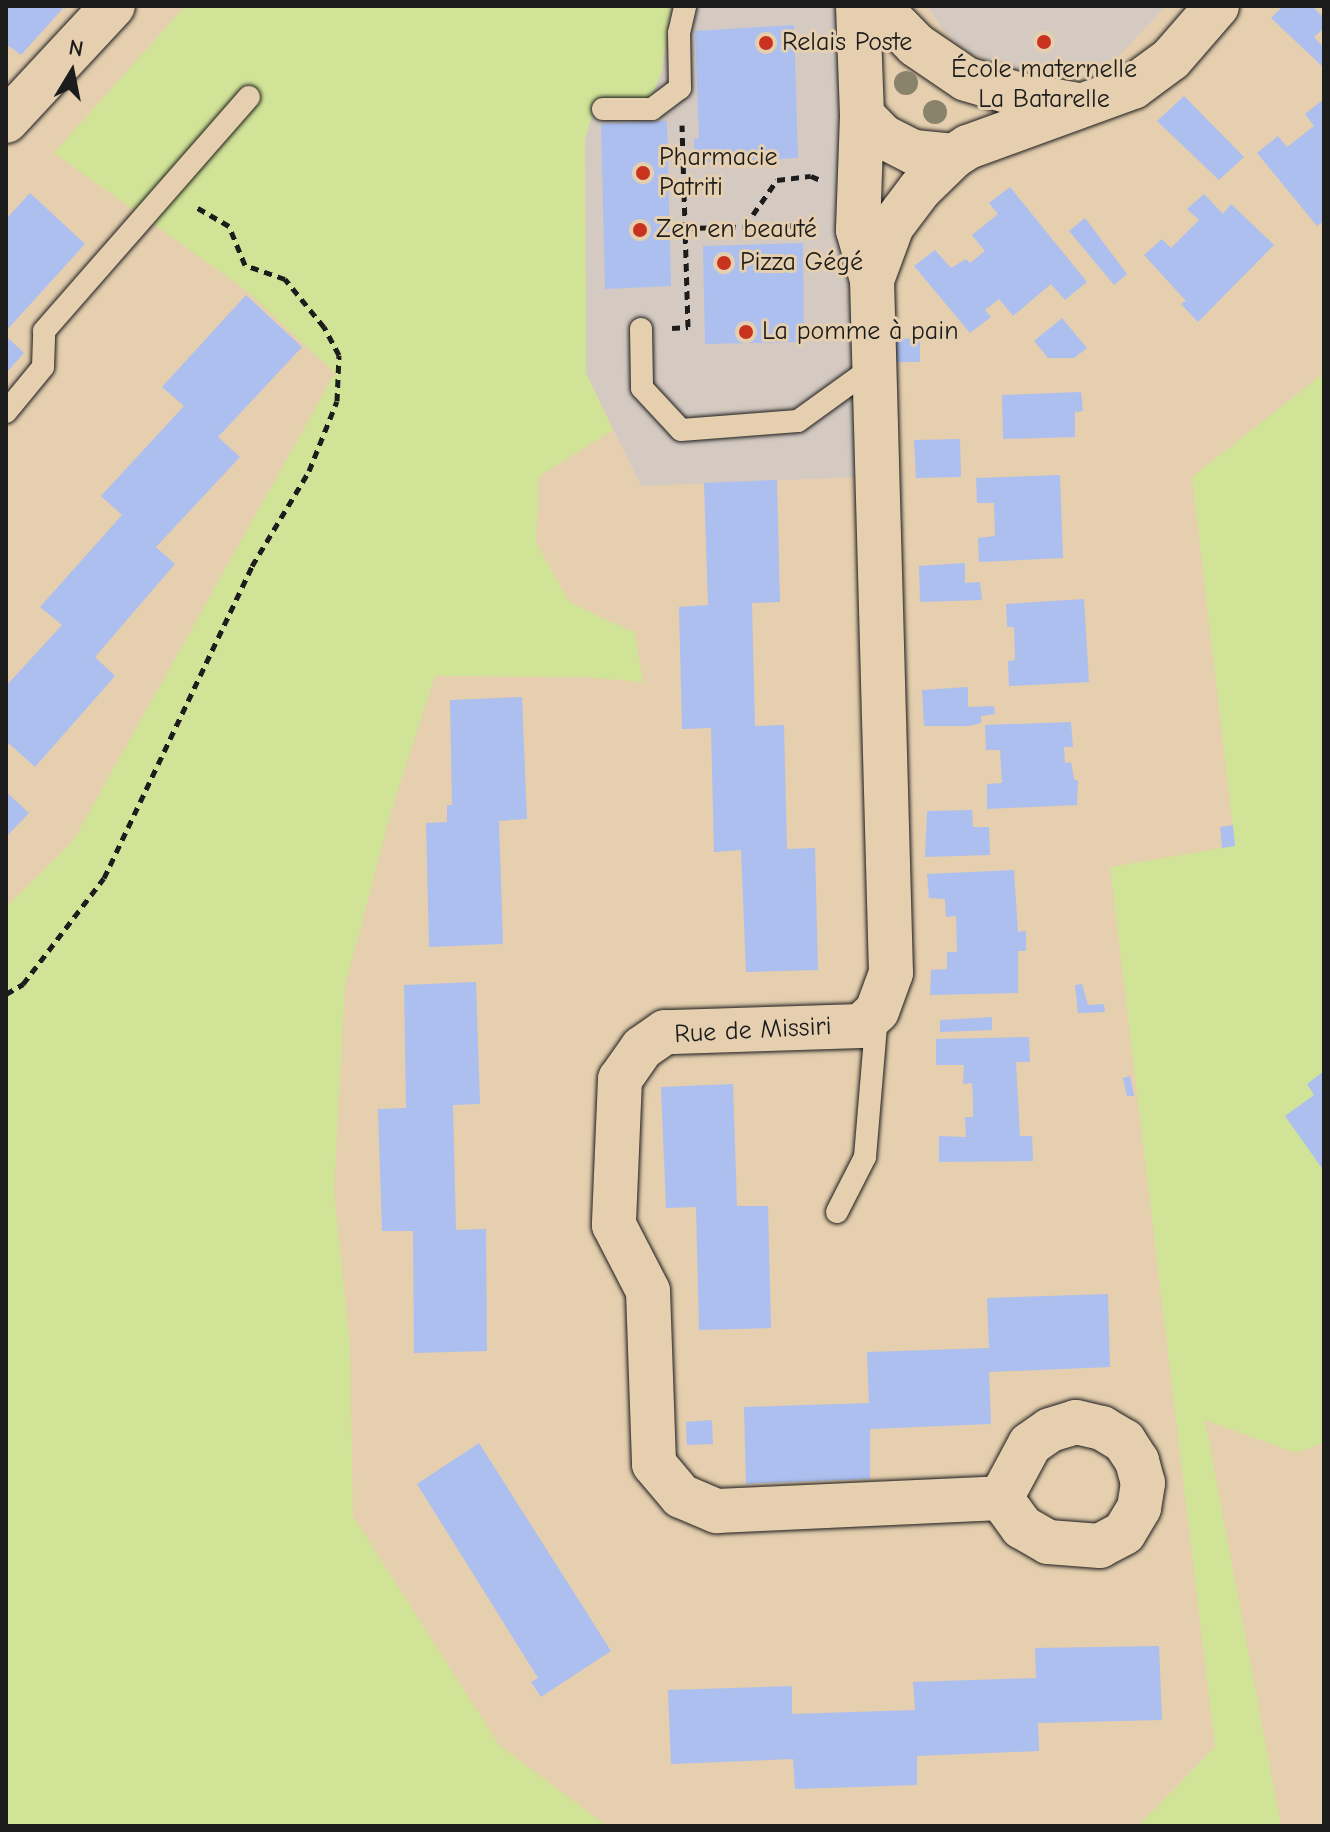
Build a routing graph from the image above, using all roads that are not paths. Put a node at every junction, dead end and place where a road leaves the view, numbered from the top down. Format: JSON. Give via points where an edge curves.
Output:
{"nodes":[{"id":1,"x":113,"y":6,"type":"edge"},
{"id":2,"x":685,"y":6,"type":"edge"},
{"id":3,"x":858,"y":6,"type":"edge"},
{"id":4,"x":878,"y":6,"type":"edge"},
{"id":5,"x":1217,"y":6,"type":"edge"},
{"id":6,"x":916,"y":45,"type":"junction"},
{"id":7,"x":966,"y":79,"type":"junction"},
{"id":8,"x":249,"y":97,"type":"dead end"},
{"id":9,"x":862,"y":102,"type":"junction"},
{"id":10,"x":1080,"y":106,"type":"junction"},
{"id":11,"x":603,"y":109,"type":"dead end"},
{"id":12,"x":6,"y":121,"type":"edge"},
{"id":13,"x":961,"y":152,"type":"junction"},
{"id":14,"x":872,"y":280,"type":"junction"},
{"id":15,"x":641,"y":329,"type":"road end"},
{"id":16,"x":873,"y":367,"type":"junction"},
{"id":17,"x":6,"y":412,"type":"edge"},
{"id":18,"x":877,"y":1011,"type":"junction"},
{"id":19,"x":837,"y":1212,"type":"dead end"},
{"id":20,"x":1001,"y":1498,"type":"dead end"}],
"edges":[{"from":1,"to":12,"type":"street"},
{"from":2,"to":11,"type":"lane","via":[[679,33],[680,88],[652,109]]},
{"from":3,"to":9,"type":"street"},
{"from":4,"to":6,"type":"street"},
{"from":5,"to":10,"type":"street","via":[[1171,59],[1133,87]]},
{"from":6,"to":7,"type":"street"},
{"from":6,"to":9,"type":"street","via":[[893,46],[876,60]]},
{"from":7,"to":10,"type":"street"},
{"from":7,"to":13,"type":"street","via":[[975,126]]},
{"from":8,"to":17,"type":"lane","via":[[44,331],[43,367]]},
{"from":9,"to":13,"type":"street","via":[[882,136],[914,152]]},
{"from":9,"to":14,"type":"street","via":[[858,230]]},
{"from":10,"to":13,"type":"street"},
{"from":13,"to":14,"type":"street","via":[[920,189],[892,226]]},
{"from":14,"to":16,"type":"street"},
{"from":15,"to":16,"type":"lane","via":[[642,388],[681,430],[798,421]]},
{"from":16,"to":18,"type":"street","via":[[891,973]]},
{"from":18,"to":19,"type":"lane","via":[[865,1157]]},
{"from":18,"to":20,"type":"street","name":"Rue de Missiri","via":[[861,1026],[665,1032],[642,1048],[620,1079],[614,1225],[648,1291],[654,1464],[681,1496],[717,1511]]}]}
